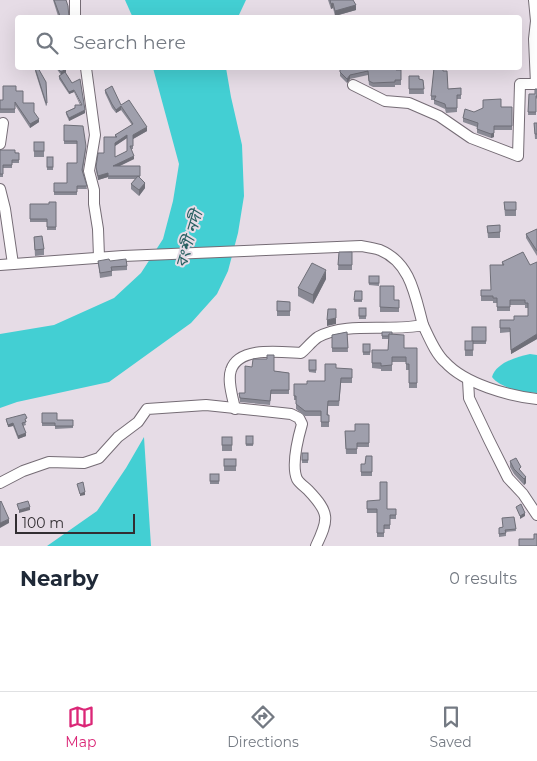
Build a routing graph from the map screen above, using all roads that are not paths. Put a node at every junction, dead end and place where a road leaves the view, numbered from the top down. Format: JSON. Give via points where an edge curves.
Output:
{"nodes":[{"id":1,"x":75,"y":0,"type":"edge"},
{"id":2,"x":534,"y":0,"type":"edge"},
{"id":3,"x":74,"y":15,"type":"edge"},
{"id":4,"x":86,"y":70,"type":"edge"},
{"id":5,"x":536,"y":84,"type":"edge"},
{"id":6,"x":353,"y":85,"type":"dead end"},
{"id":7,"x":3,"y":123,"type":"dead end"},
{"id":8,"x":0,"y":144,"type":"edge"},
{"id":9,"x":0,"y":188,"type":"edge"},
{"id":10,"x":99,"y":257,"type":"junction"},
{"id":11,"x":13,"y":264,"type":"junction"},
{"id":12,"x":0,"y":265,"type":"edge"},
{"id":13,"x":423,"y":325,"type":"junction"},
{"id":14,"x":468,"y":380,"type":"junction"},
{"id":15,"x":537,"y":399,"type":"edge"},
{"id":16,"x":235,"y":409,"type":"junction"},
{"id":17,"x":0,"y":483,"type":"edge"},
{"id":18,"x":537,"y":515,"type":"edge"},
{"id":19,"x":316,"y":546,"type":"edge"}],
"edges":[{"from":1,"to":3,"type":"street"},
{"from":2,"to":5,"type":"street"},
{"from":4,"to":10,"type":"street","via":[[95,135],[89,171],[94,190]]},
{"from":5,"to":6,"type":"street","via":[[520,84],[518,156],[471,138],[439,116],[409,103],[385,101]]},
{"from":7,"to":8,"type":"street"},
{"from":9,"to":11,"type":"street"},
{"from":10,"to":11,"type":"street"},
{"from":10,"to":13,"type":"street","via":[[360,246],[379,250],[396,260],[409,276]]},
{"from":11,"to":12,"type":"street"},
{"from":13,"to":14,"type":"street","via":[[444,362]]},
{"from":13,"to":16,"type":"street","via":[[332,332],[312,341],[300,353],[251,353],[236,360],[230,371]]},
{"from":14,"to":15,"type":"street","via":[[521,398]]},
{"from":14,"to":18,"type":"street","via":[[469,398],[508,478]]},
{"from":16,"to":17,"type":"street","via":[[206,405],[147,409],[138,422],[118,437],[99,458],[84,463],[49,462]]},
{"from":16,"to":19,"type":"street","via":[[291,414],[299,418],[302,424],[296,444],[297,479],[322,507],[326,518],[325,529]]}]}
